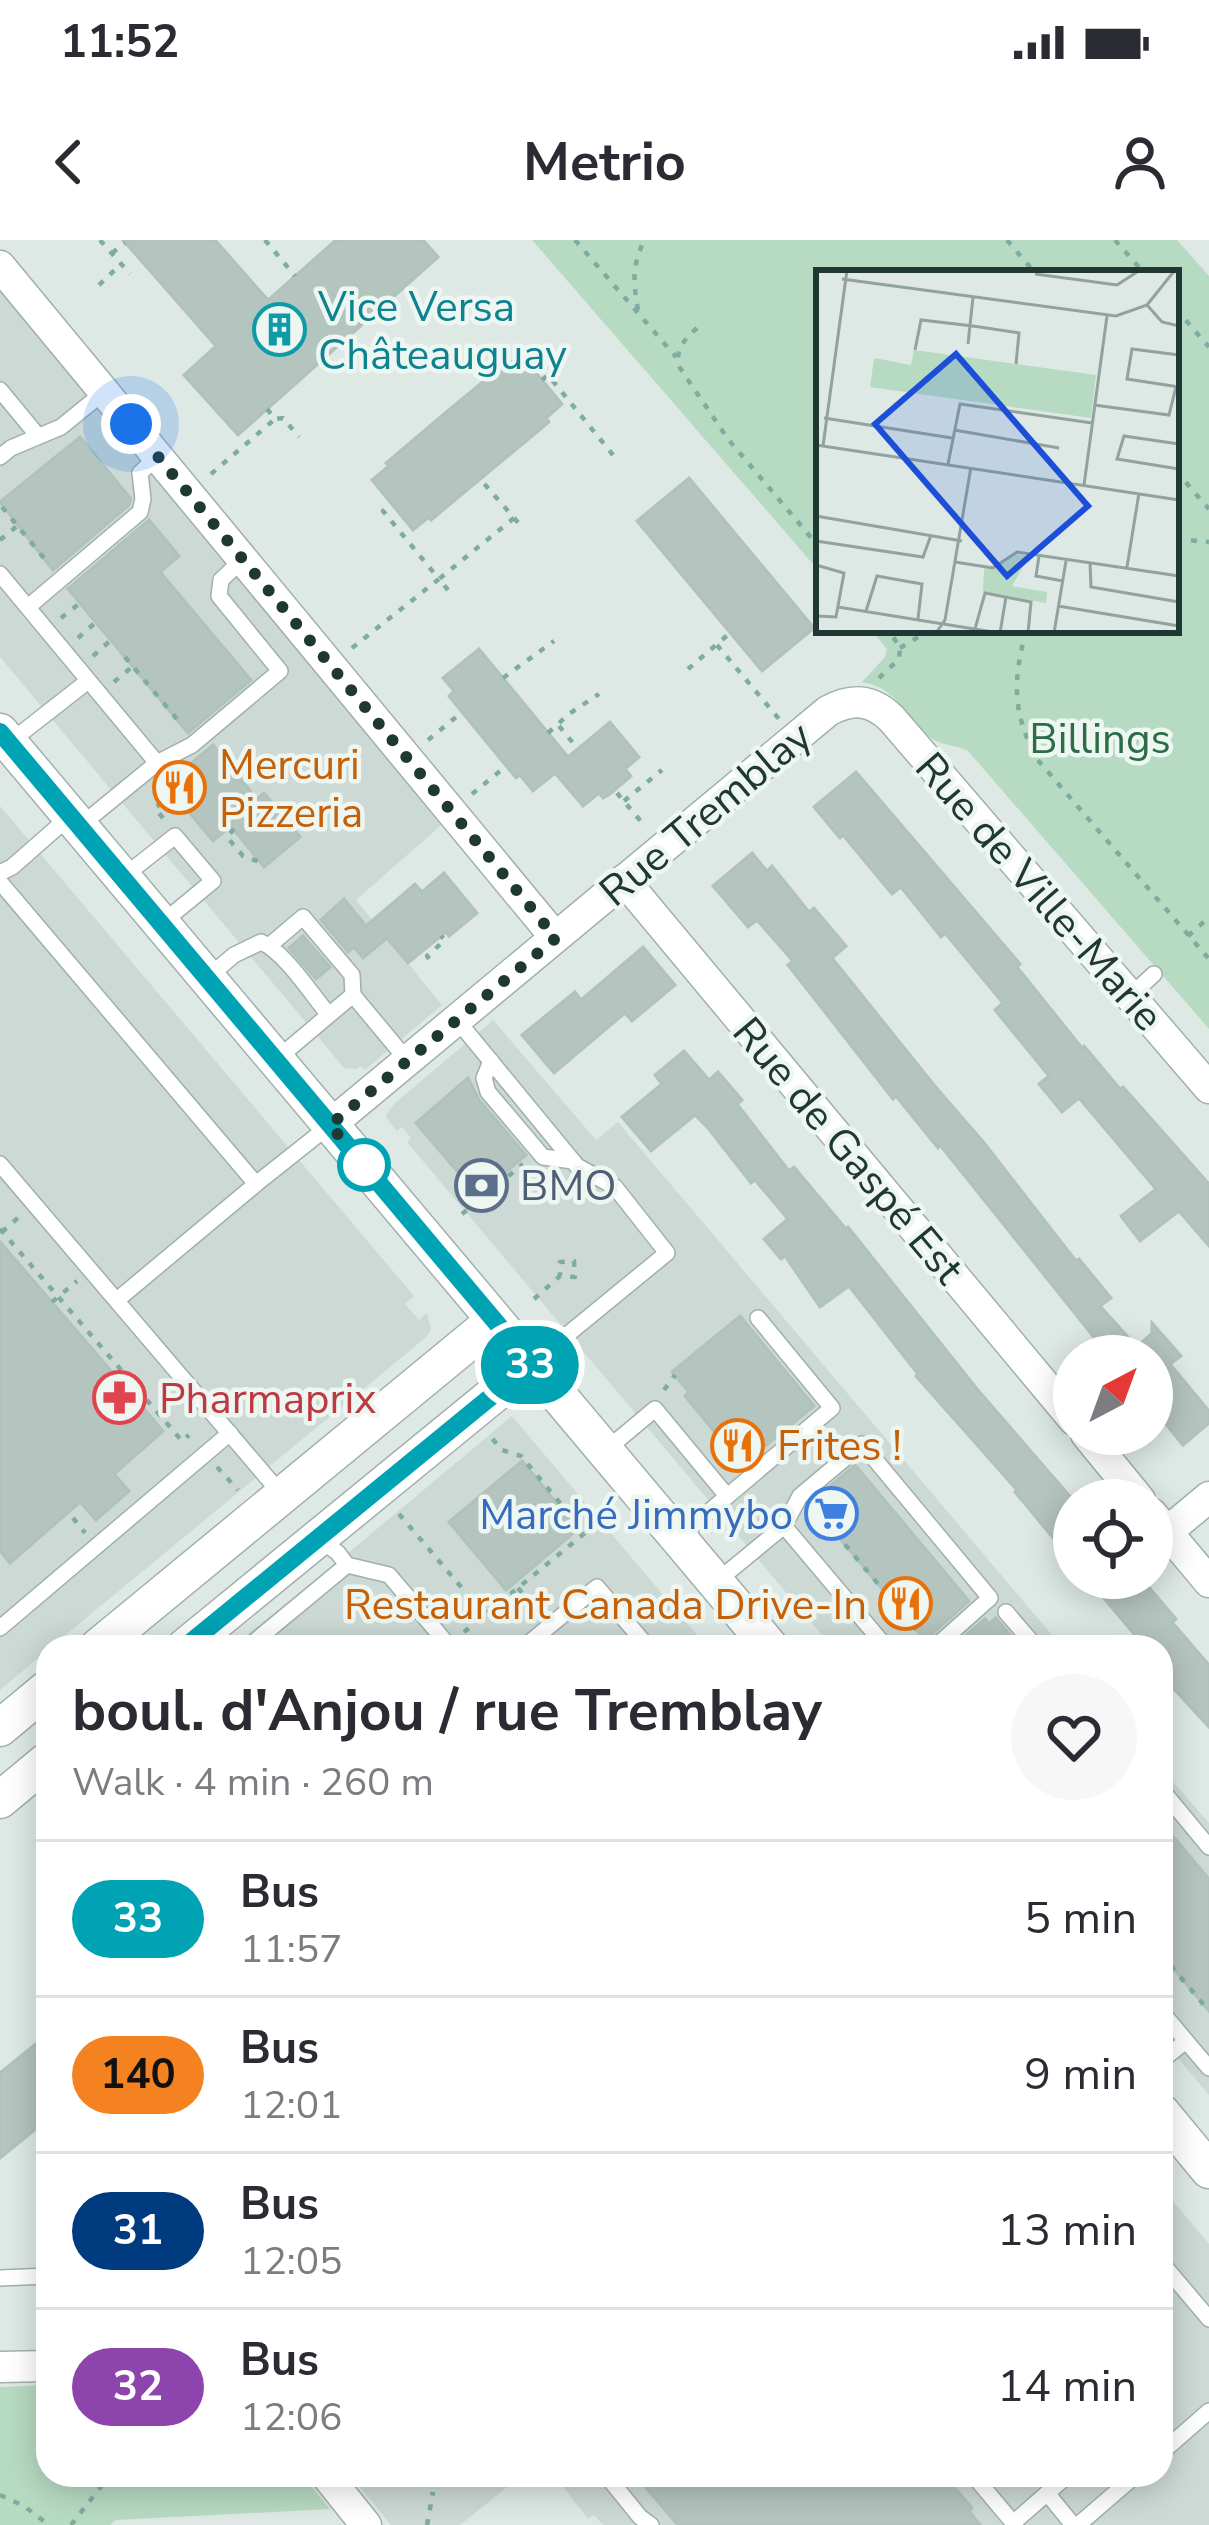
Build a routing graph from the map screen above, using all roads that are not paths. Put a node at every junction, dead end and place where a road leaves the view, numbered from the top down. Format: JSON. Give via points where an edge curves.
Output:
{"nodes":[{"id":1,"x":0,"y":266,"type":"edge"},
{"id":2,"x":0,"y":390,"type":"edge"},
{"id":3,"x":104,"y":392,"type":"junction"},
{"id":4,"x":38,"y":436,"type":"junction"},
{"id":5,"x":4,"y":446,"type":"edge"},
{"id":6,"x":158,"y":456,"type":"junction"},
{"id":7,"x":243,"y":559,"type":"junction"},
{"id":8,"x":0,"y":574,"type":"edge"},
{"id":9,"x":28,"y":607,"type":"junction"},
{"id":10,"x":88,"y":681,"type":"junction"},
{"id":11,"x":869,"y":693,"type":"joint"},
{"id":12,"x":5,"y":737,"type":"edge"},
{"id":13,"x":157,"y":763,"type":"junction"},
{"id":14,"x":76,"y":820,"type":"junction"},
{"id":15,"x":0,"y":878,"type":"edge"},
{"id":16,"x":123,"y":878,"type":"junction"},
{"id":17,"x":624,"y":880,"type":"junction"},
{"id":18,"x":162,"y":923,"type":"junction"},
{"id":19,"x":556,"y":938,"type":"junction"},
{"id":20,"x":270,"y":945,"type":"junction"},
{"id":21,"x":1154,"y":974,"type":"dead end"},
{"id":22,"x":207,"y":978,"type":"junction"},
{"id":23,"x":353,"y":995,"type":"junction"},
{"id":24,"x":1130,"y":996,"type":"junction"},
{"id":25,"x":329,"y":1015,"type":"junction"},
{"id":26,"x":457,"y":1020,"type":"junction"},
{"id":27,"x":276,"y":1060,"type":"junction"},
{"id":28,"x":407,"y":1060,"type":"junction"},
{"id":29,"x":1209,"y":1088,"type":"edge"},
{"id":30,"x":330,"y":1125,"type":"junction"},
{"id":31,"x":0,"y":1164,"type":"edge"},
{"id":32,"x":256,"y":1184,"type":"junction"},
{"id":33,"x":117,"y":1300,"type":"junction"},
{"id":34,"x":758,"y":1318,"type":"dead end"},
{"id":35,"x":494,"y":1321,"type":"junction"},
{"id":36,"x":531,"y":1364,"type":"junction"},
{"id":37,"x":1053,"y":1395,"type":"edge"},
{"id":38,"x":230,"y":1432,"type":"junction"},
{"id":39,"x":606,"y":1450,"type":"junction"},
{"id":40,"x":1103,"y":1455,"type":"edge"},
{"id":41,"x":1123,"y":1479,"type":"edge"},
{"id":42,"x":282,"y":1495,"type":"junction"},
{"id":43,"x":728,"y":1496,"type":"junction"},
{"id":44,"x":1209,"y":1497,"type":"edge"},
{"id":45,"x":1173,"y":1516,"type":"edge"},
{"id":46,"x":784,"y":1526,"type":"junction"},
{"id":47,"x":679,"y":1537,"type":"junction"},
{"id":48,"x":318,"y":1538,"type":"junction"},
{"id":49,"x":1173,"y":1539,"type":"edge"},
{"id":50,"x":347,"y":1565,"type":"junction"},
{"id":51,"x":716,"y":1582,"type":"junction"},
{"id":52,"x":1209,"y":1582,"type":"edge"},
{"id":53,"x":1006,"y":1612,"type":"dead end"},
{"id":54,"x":0,"y":1628,"type":"edge"},
{"id":55,"x":113,"y":1635,"type":"edge"},
{"id":56,"x":200,"y":1635,"type":"edge"},
{"id":57,"x":269,"y":1635,"type":"edge"},
{"id":58,"x":439,"y":1635,"type":"edge"},
{"id":59,"x":539,"y":1635,"type":"edge"},
{"id":60,"x":638,"y":1635,"type":"edge"},
{"id":61,"x":760,"y":1635,"type":"edge"},
{"id":62,"x":876,"y":1635,"type":"edge"},
{"id":63,"x":945,"y":1635,"type":"edge"},
{"id":64,"x":1026,"y":1635,"type":"edge"},
{"id":65,"x":36,"y":1698,"type":"edge"},
{"id":66,"x":0,"y":1728,"type":"edge"},
{"id":67,"x":0,"y":1751,"type":"edge"},
{"id":68,"x":28,"y":1782,"type":"edge"},
{"id":69,"x":1173,"y":1806,"type":"edge"},
{"id":70,"x":1209,"y":1847,"type":"edge"},
{"id":71,"x":1173,"y":2023,"type":"edge"},
{"id":72,"x":1197,"y":2046,"type":"edge"},
{"id":73,"x":1209,"y":2068,"type":"edge"},
{"id":74,"x":1173,"y":2126,"type":"edge"},
{"id":75,"x":1209,"y":2170,"type":"edge"},
{"id":76,"x":36,"y":2276,"type":"edge"},
{"id":77,"x":1173,"y":2276,"type":"edge"},
{"id":78,"x":0,"y":2278,"type":"edge"},
{"id":79,"x":1209,"y":2319,"type":"edge"},
{"id":80,"x":36,"y":2366,"type":"edge"},
{"id":81,"x":0,"y":2367,"type":"edge"},
{"id":82,"x":1209,"y":2411,"type":"edge"},
{"id":83,"x":1173,"y":2442,"type":"edge"},
{"id":84,"x":336,"y":2487,"type":"edge"},
{"id":85,"x":616,"y":2487,"type":"edge"},
{"id":86,"x":983,"y":2487,"type":"edge"},
{"id":87,"x":1054,"y":2487,"type":"edge"},
{"id":88,"x":1119,"y":2487,"type":"edge"},
{"id":89,"x":1047,"y":2493,"type":"junction"},
{"id":90,"x":1014,"y":2524,"type":"edge"},
{"id":91,"x":367,"y":2525,"type":"edge"},
{"id":92,"x":651,"y":2525,"type":"edge"},
{"id":93,"x":1076,"y":2525,"type":"edge"}],
"edges":[{"from":1,"to":3,"type":"street"},
{"from":2,"to":4,"type":"lane"},
{"from":3,"to":4,"type":"lane"},
{"from":3,"to":6,"type":"street"},
{"from":4,"to":5,"type":"lane"},
{"from":6,"to":7,"type":"street"},
{"from":6,"to":9,"type":"lane","via":[[140,473],[140,512]]},
{"from":7,"to":13,"type":"lane","via":[[221,580],[219,596],[280,671],[192,746]]},
{"from":7,"to":19,"type":"street"},
{"from":8,"to":9,"type":"lane"},
{"from":9,"to":10,"type":"lane"},
{"from":10,"to":12,"type":"lane"},
{"from":10,"to":13,"type":"lane"},
{"from":11,"to":17,"type":"street","name":"Rue Tremblay","via":[[794,738]]},
{"from":11,"to":24,"type":"street","name":"Rue de Ville-Marie"},
{"from":12,"to":14,"type":"street"},
{"from":13,"to":14,"type":"lane"},
{"from":14,"to":15,"type":"lane"},
{"from":14,"to":16,"type":"street"},
{"from":15,"to":32,"type":"lane"},
{"from":16,"to":18,"type":"street"},
{"from":16,"to":18,"type":"lane","via":[[175,836],[213,881]]},
{"from":17,"to":19,"type":"street","name":"Rue Tremblay"},
{"from":17,"to":37,"type":"street","name":"Rue de Gaspé Est"},
{"from":18,"to":22,"type":"street"},
{"from":19,"to":26,"type":"street","name":"Rue Tremblay"},
{"from":20,"to":22,"type":"lane","via":[[241,951]]},
{"from":20,"to":23,"type":"lane","via":[[302,917],[352,975]]},
{"from":20,"to":25,"type":"lane"},
{"from":21,"to":24,"type":"lane"},
{"from":22,"to":27,"type":"street"},
{"from":23,"to":25,"type":"lane"},
{"from":23,"to":28,"type":"lane"},
{"from":24,"to":29,"type":"street","name":"Rue de Ville-Marie"},
{"from":25,"to":27,"type":"lane"},
{"from":26,"to":28,"type":"street","name":"Rue Tremblay"},
{"from":26,"to":36,"type":"lane","via":[[577,1166],[615,1187],[667,1252]]},
{"from":27,"to":30,"type":"street"},
{"from":28,"to":30,"type":"street","name":"Rue Tremblay"},
{"from":30,"to":32,"type":"lane"},
{"from":30,"to":35,"type":"street"},
{"from":31,"to":33,"type":"lane"},
{"from":32,"to":33,"type":"lane"},
{"from":33,"to":38,"type":"lane"},
{"from":34,"to":43,"type":"lane","via":[[832,1408]]},
{"from":35,"to":36,"type":"street"},
{"from":35,"to":42,"type":"street"},
{"from":36,"to":39,"type":"street"},
{"from":36,"to":48,"type":"street"},
{"from":38,"to":42,"type":"lane"},
{"from":38,"to":54,"type":"lane"},
{"from":39,"to":43,"type":"lane","via":[[655,1409]]},
{"from":39,"to":47,"type":"street"},
{"from":40,"to":41,"type":"street"},
{"from":42,"to":48,"type":"street"},
{"from":42,"to":55,"type":"street"},
{"from":43,"to":47,"type":"lane"},
{"from":44,"to":45,"type":"street"},
{"from":46,"to":51,"type":"lane"},
{"from":46,"to":62,"type":"lane"},
{"from":46,"to":63,"type":"lane","via":[[800,1496],[862,1444],[990,1598]]},
{"from":47,"to":51,"type":"street"},
{"from":48,"to":50,"type":"lane"},
{"from":48,"to":56,"type":"street"},
{"from":49,"to":52,"type":"street"},
{"from":50,"to":57,"type":"lane"},
{"from":50,"to":58,"type":"lane","via":[[389,1575]]},
{"from":51,"to":61,"type":"street"},
{"from":53,"to":64,"type":"lane"},
{"from":59,"to":60,"type":"lane","via":[[597,1587]]},
{"from":65,"to":66,"type":"street"},
{"from":67,"to":68,"type":"street"},
{"from":69,"to":70,"type":"lane"},
{"from":71,"to":72,"type":"lane"},
{"from":72,"to":73,"type":"lane"},
{"from":74,"to":75,"type":"street"},
{"from":76,"to":78,"type":"lane"},
{"from":77,"to":79,"type":"lane"},
{"from":80,"to":81,"type":"street"},
{"from":82,"to":83,"type":"lane"},
{"from":84,"to":91,"type":"street"},
{"from":85,"to":92,"type":"lane"},
{"from":86,"to":90,"type":"lane"},
{"from":87,"to":89,"type":"lane"},
{"from":88,"to":93,"type":"lane"},
{"from":89,"to":90,"type":"lane"},
{"from":89,"to":93,"type":"lane"}]}
